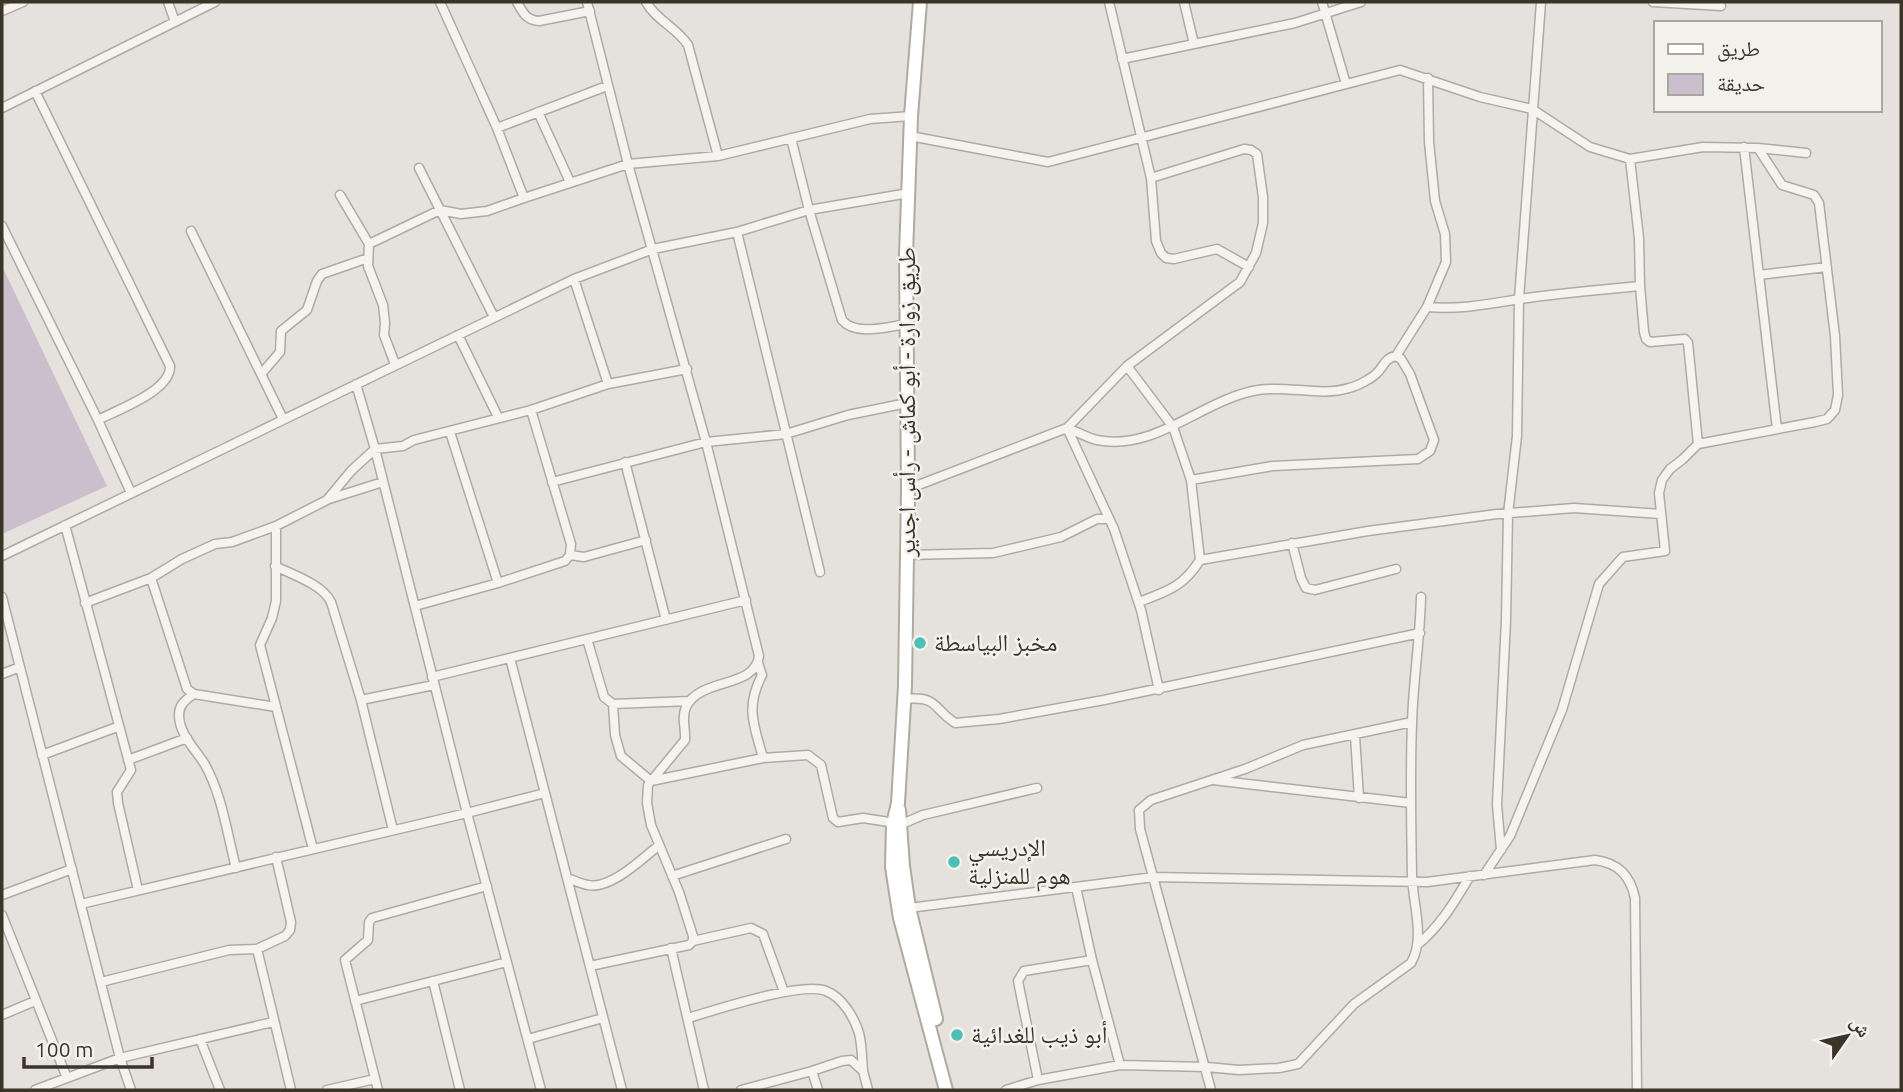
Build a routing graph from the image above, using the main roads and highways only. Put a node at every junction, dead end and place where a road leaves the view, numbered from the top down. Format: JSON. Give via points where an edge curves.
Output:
{"nodes":[{"id":1,"x":920,"y":2,"type":"edge"},
{"id":2,"x":897,"y":867,"type":"junction"},
{"id":3,"x":946,"y":1090,"type":"edge"},
{"id":4,"x":955,"y":1090,"type":"edge"}],
"edges":[{"from":1,"to":2,"type":"main road","name":"طريق زوارة - أبو كماش - رأس اجدير","via":[[906,254],[908,489]]},
{"from":2,"to":3,"type":"main road","via":[[900,918]]},
{"from":2,"to":4,"type":"main road"}]}
